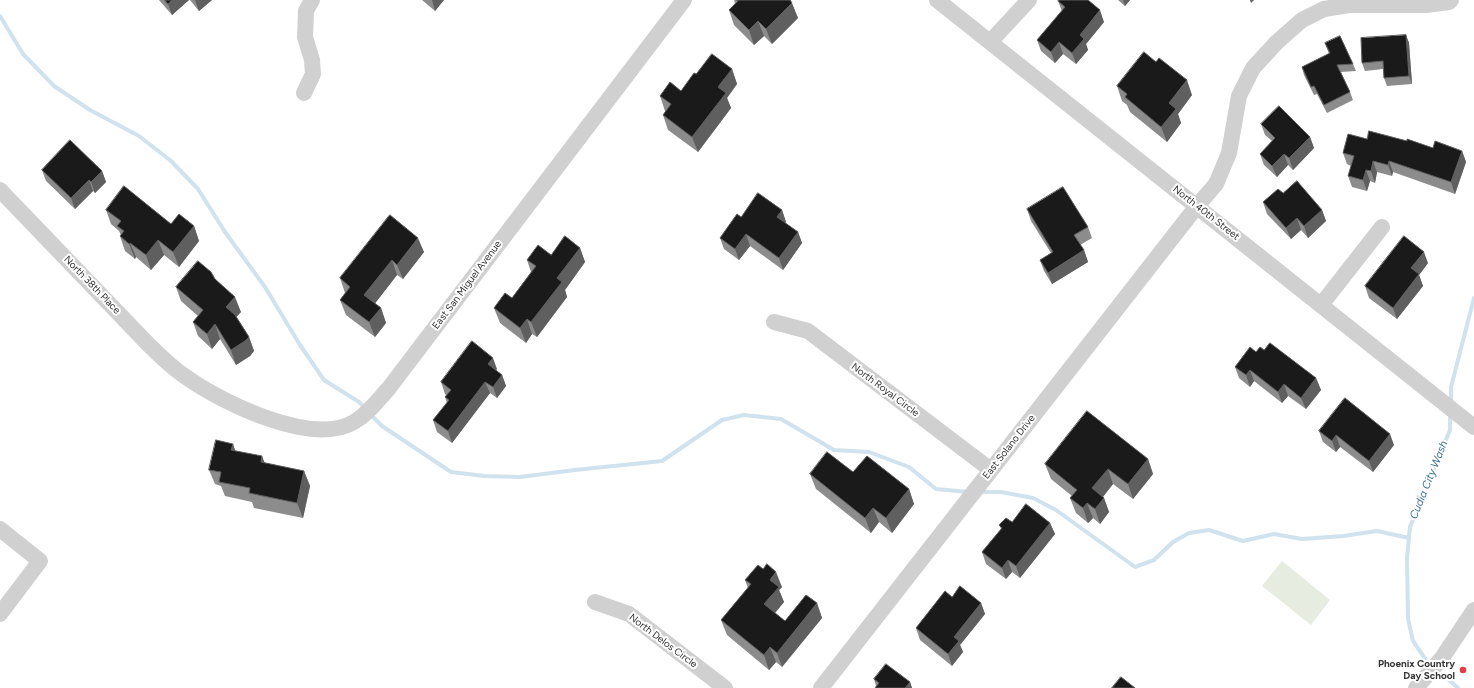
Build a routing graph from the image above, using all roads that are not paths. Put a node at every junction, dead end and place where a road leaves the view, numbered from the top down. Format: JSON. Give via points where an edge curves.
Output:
{"nodes":[{"id":1,"x":312,"y":0,"type":"edge"},
{"id":2,"x":684,"y":0,"type":"edge"},
{"id":3,"x":938,"y":0,"type":"edge"},
{"id":4,"x":1029,"y":0,"type":"edge"},
{"id":5,"x":1451,"y":0,"type":"edge"},
{"id":6,"x":990,"y":42,"type":"junction"},
{"id":7,"x":304,"y":93,"type":"dead end"},
{"id":8,"x":0,"y":190,"type":"edge"},
{"id":9,"x":1197,"y":206,"type":"junction"},
{"id":10,"x":1382,"y":227,"type":"dead end"},
{"id":11,"x":1321,"y":305,"type":"junction"},
{"id":12,"x":774,"y":322,"type":"dead end"},
{"id":13,"x":186,"y":377,"type":"joint"},
{"id":14,"x":1474,"y":427,"type":"edge"},
{"id":15,"x":991,"y":470,"type":"junction"},
{"id":16,"x":0,"y":529,"type":"edge"},
{"id":17,"x":595,"y":602,"type":"dead end"},
{"id":18,"x":1474,"y":610,"type":"edge"},
{"id":19,"x":0,"y":614,"type":"edge"},
{"id":20,"x":1474,"y":626,"type":"edge"},
{"id":21,"x":726,"y":688,"type":"edge"},
{"id":22,"x":821,"y":688,"type":"edge"},
{"id":23,"x":1416,"y":688,"type":"edge"},
{"id":24,"x":1430,"y":688,"type":"edge"}],
"edges":[{"from":1,"to":7,"type":"street","via":[[306,11],[305,37],[313,74]]},
{"from":2,"to":13,"type":"street","name":"East San Miguel Avenue","via":[[389,388],[373,407],[353,423],[326,430],[292,426],[236,406]]},
{"from":3,"to":6,"type":"street","name":"North 40th Street"},
{"from":4,"to":6,"type":"street"},
{"from":5,"to":9,"type":"street","via":[[1426,5],[1349,5],[1324,10],[1302,20],[1253,68],[1239,96],[1228,153],[1219,178]]},
{"from":6,"to":9,"type":"street","name":"North 40th Street"},
{"from":8,"to":13,"type":"street","name":"North 38th Place","via":[[147,343],[168,364]]},
{"from":9,"to":11,"type":"street","name":"North 40th Street"},
{"from":9,"to":15,"type":"street","name":"East Solano Drive"},
{"from":10,"to":11,"type":"street"},
{"from":11,"to":14,"type":"street","name":"North 40th Street"},
{"from":12,"to":15,"type":"street","name":"North Royal Circle","via":[[808,331]]},
{"from":15,"to":22,"type":"street","name":"East Solano Drive"},
{"from":16,"to":19,"type":"street","via":[[40,561]]},
{"from":17,"to":21,"type":"street","name":"North Delos Circle","via":[[629,614]]},
{"from":18,"to":23,"type":"street","via":[[1442,658]]},
{"from":20,"to":24,"type":"street"}]}
